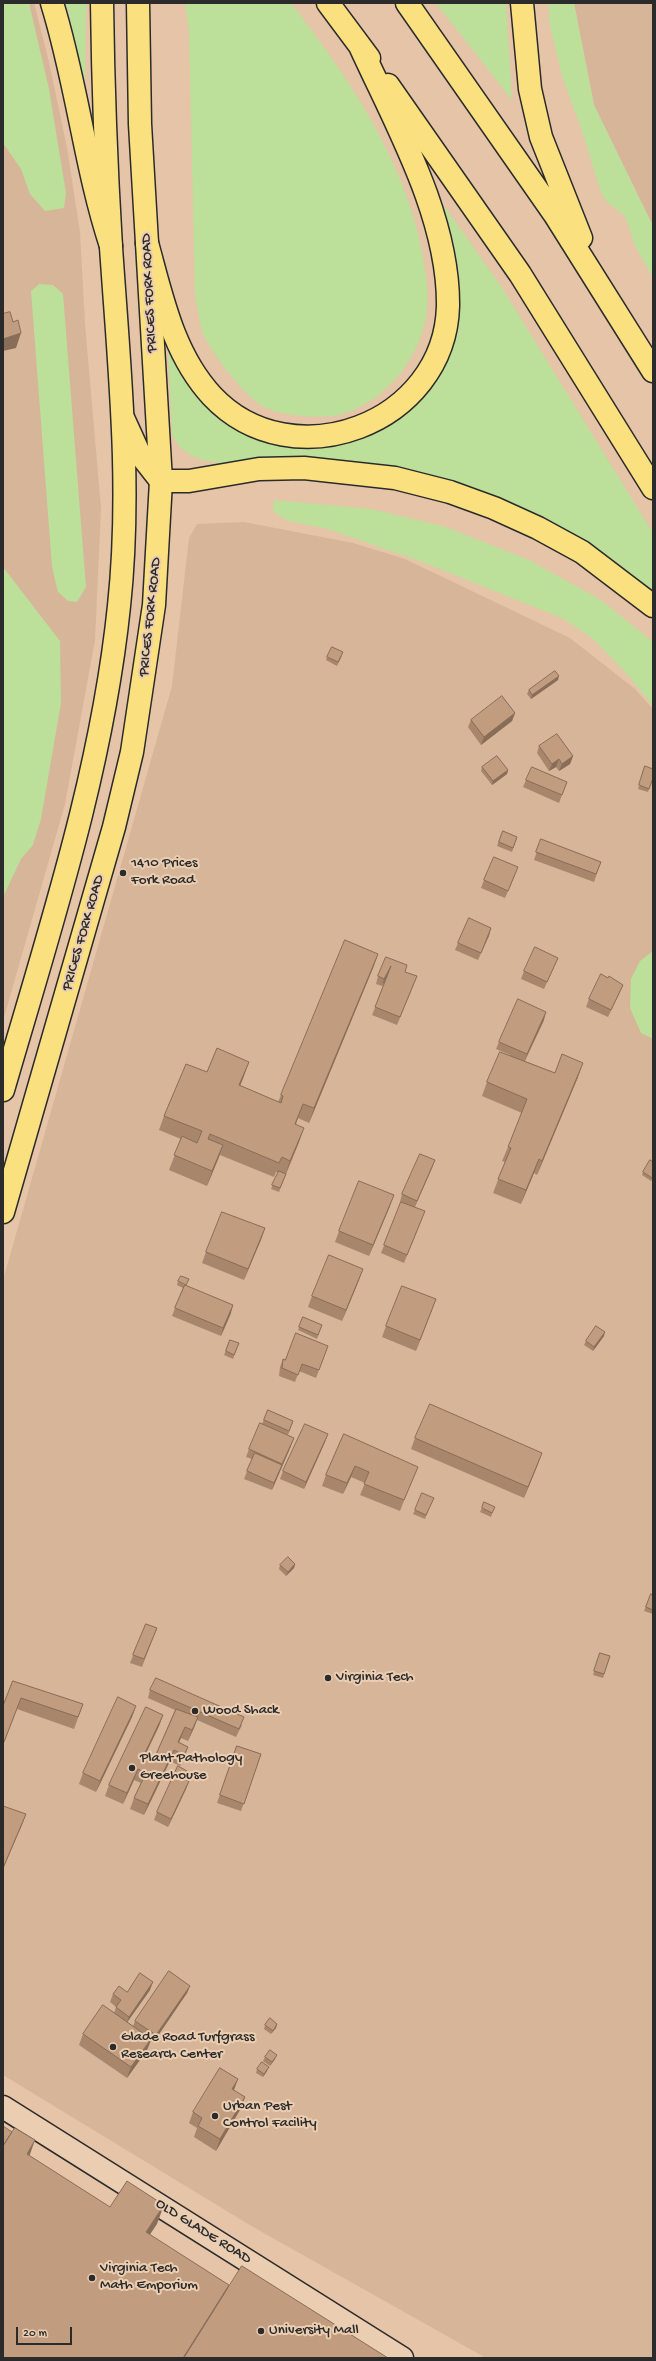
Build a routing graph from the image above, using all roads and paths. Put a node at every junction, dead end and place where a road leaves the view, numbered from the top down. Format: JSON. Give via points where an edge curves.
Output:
{"nodes":[{"id":1,"x":52,"y":3,"type":"edge"},
{"id":2,"x":102,"y":3,"type":"edge"},
{"id":3,"x":138,"y":3,"type":"edge"},
{"id":4,"x":328,"y":3,"type":"edge"},
{"id":5,"x":407,"y":3,"type":"edge"},
{"id":6,"x":522,"y":3,"type":"edge"},
{"id":7,"x":360,"y":46,"type":"junction"},
{"id":8,"x":147,"y":243,"type":"junction"},
{"id":9,"x":111,"y":246,"type":"junction"},
{"id":10,"x":595,"y":277,"type":"junction"},
{"id":11,"x":653,"y":371,"type":"edge"},
{"id":12,"x":124,"y":420,"type":"junction"},
{"id":13,"x":161,"y":481,"type":"junction"},
{"id":14,"x":653,"y":488,"type":"edge"},
{"id":15,"x":653,"y":606,"type":"edge"},
{"id":16,"x":3,"y":1090,"type":"edge"},
{"id":17,"x":3,"y":1212,"type":"edge"},
{"id":18,"x":3,"y":2107,"type":"edge"},
{"id":19,"x":402,"y":2358,"type":"edge"}],
"edges":[{"from":1,"to":9,"type":"main road","via":[[72,77],[98,208]]},
{"from":2,"to":9,"type":"main road"},
{"from":3,"to":8,"type":"main road","name":"PRICES FORK ROAD","via":[[140,124]]},
{"from":4,"to":7,"type":"main road"},
{"from":5,"to":10,"type":"main road","via":[[497,130]]},
{"from":6,"to":10,"type":"main road","via":[[530,89],[540,138]]},
{"from":7,"to":8,"type":"main road","via":[[413,163],[438,234],[446,272],[448,308],[441,346],[427,375],[407,399],[384,416],[351,430],[320,436],[291,436],[261,429],[235,416],[213,397],[194,374],[179,348],[167,316]]},
{"from":7,"to":14,"type":"main road","via":[[520,274]]},
{"from":8,"to":13,"type":"main road","name":"PRICES FORK ROAD"},
{"from":9,"to":12,"type":"main road"},
{"from":10,"to":11,"type":"main road"},
{"from":12,"to":13,"type":"main road","via":[[139,453]]},
{"from":12,"to":16,"type":"main road","via":[[124,541],[120,604],[107,694],[86,796]]},
{"from":13,"to":15,"type":"main road","via":[[189,482],[259,469],[304,468],[395,478],[450,492],[519,519],[582,552]]},
{"from":13,"to":17,"type":"main road","name":"PRICES FORK ROAD","via":[[154,605],[132,752],[102,868]]},
{"from":18,"to":19,"type":"street","name":"OLD GLADE ROAD"}]}
